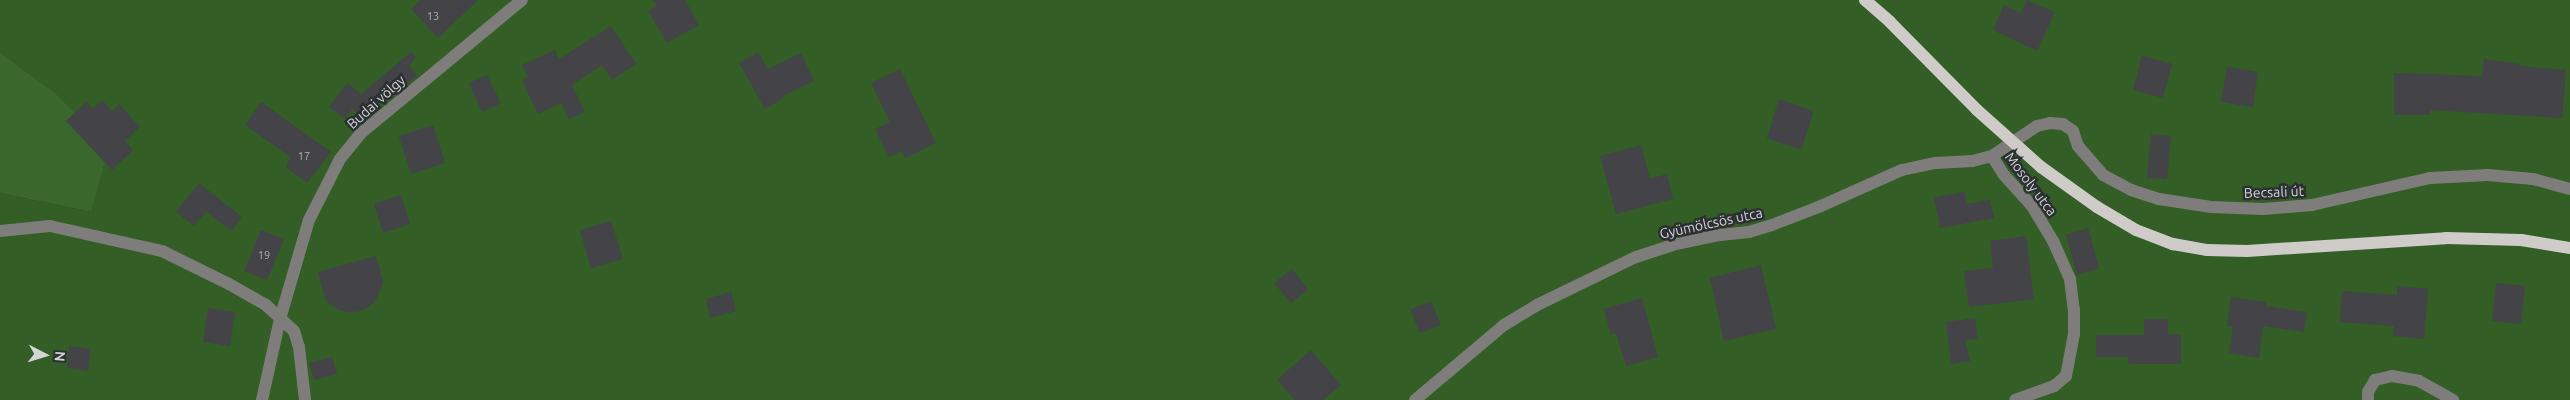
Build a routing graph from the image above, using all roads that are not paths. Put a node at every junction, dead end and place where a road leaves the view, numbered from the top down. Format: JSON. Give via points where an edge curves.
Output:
{"nodes":[{"id":1,"x":522,"y":0,"type":"edge"},
{"id":2,"x":1866,"y":0,"type":"edge"},
{"id":3,"x":2011,"y":141,"type":"junction"},
{"id":4,"x":1992,"y":156,"type":"junction"},
{"id":5,"x":2570,"y":189,"type":"edge"},
{"id":6,"x":0,"y":231,"type":"edge"},
{"id":7,"x":2570,"y":248,"type":"edge"},
{"id":8,"x":280,"y":319,"type":"junction"},
{"id":9,"x":262,"y":400,"type":"edge"},
{"id":10,"x":305,"y":400,"type":"edge"},
{"id":11,"x":1415,"y":400,"type":"edge"},
{"id":12,"x":2016,"y":400,"type":"edge"},
{"id":13,"x":2368,"y":400,"type":"edge"},
{"id":14,"x":2453,"y":400,"type":"edge"}],
"edges":[{"from":1,"to":8,"type":"street","name":"Budai völgy","via":[[360,134],[340,159],[308,220]]},
{"from":2,"to":3,"type":"main road"},
{"from":3,"to":4,"type":"street","name":"Gyümölcsös utca"},
{"from":3,"to":5,"type":"street","name":"Becsali út","via":[[2037,126],[2062,124],[2072,132],[2078,146],[2103,175],[2130,190],[2159,199],[2211,207],[2263,209],[2312,206],[2430,178],[2488,175],[2533,179]]},
{"from":3,"to":7,"type":"main road","via":[[2072,191],[2097,207],[2136,230],[2173,244],[2207,250],[2265,250],[2446,238],[2521,240]]},
{"from":4,"to":11,"type":"street","name":"Gyümölcsös utca","via":[[1902,170],[1772,225],[1672,245],[1636,258],[1536,305],[1504,325]]},
{"from":4,"to":12,"type":"street","name":"Mosoly utca","via":[[2032,206],[2053,241],[2070,279],[2074,310],[2074,334],[2066,376],[2054,386]]},
{"from":6,"to":8,"type":"street","via":[[50,226],[162,251],[266,305]]},
{"from":8,"to":9,"type":"street","name":"Budai völgy"},
{"from":8,"to":10,"type":"street","via":[[294,331],[299,347]]},
{"from":13,"to":14,"type":"street","via":[[2368,392],[2375,380],[2392,376],[2418,380]]}]}
